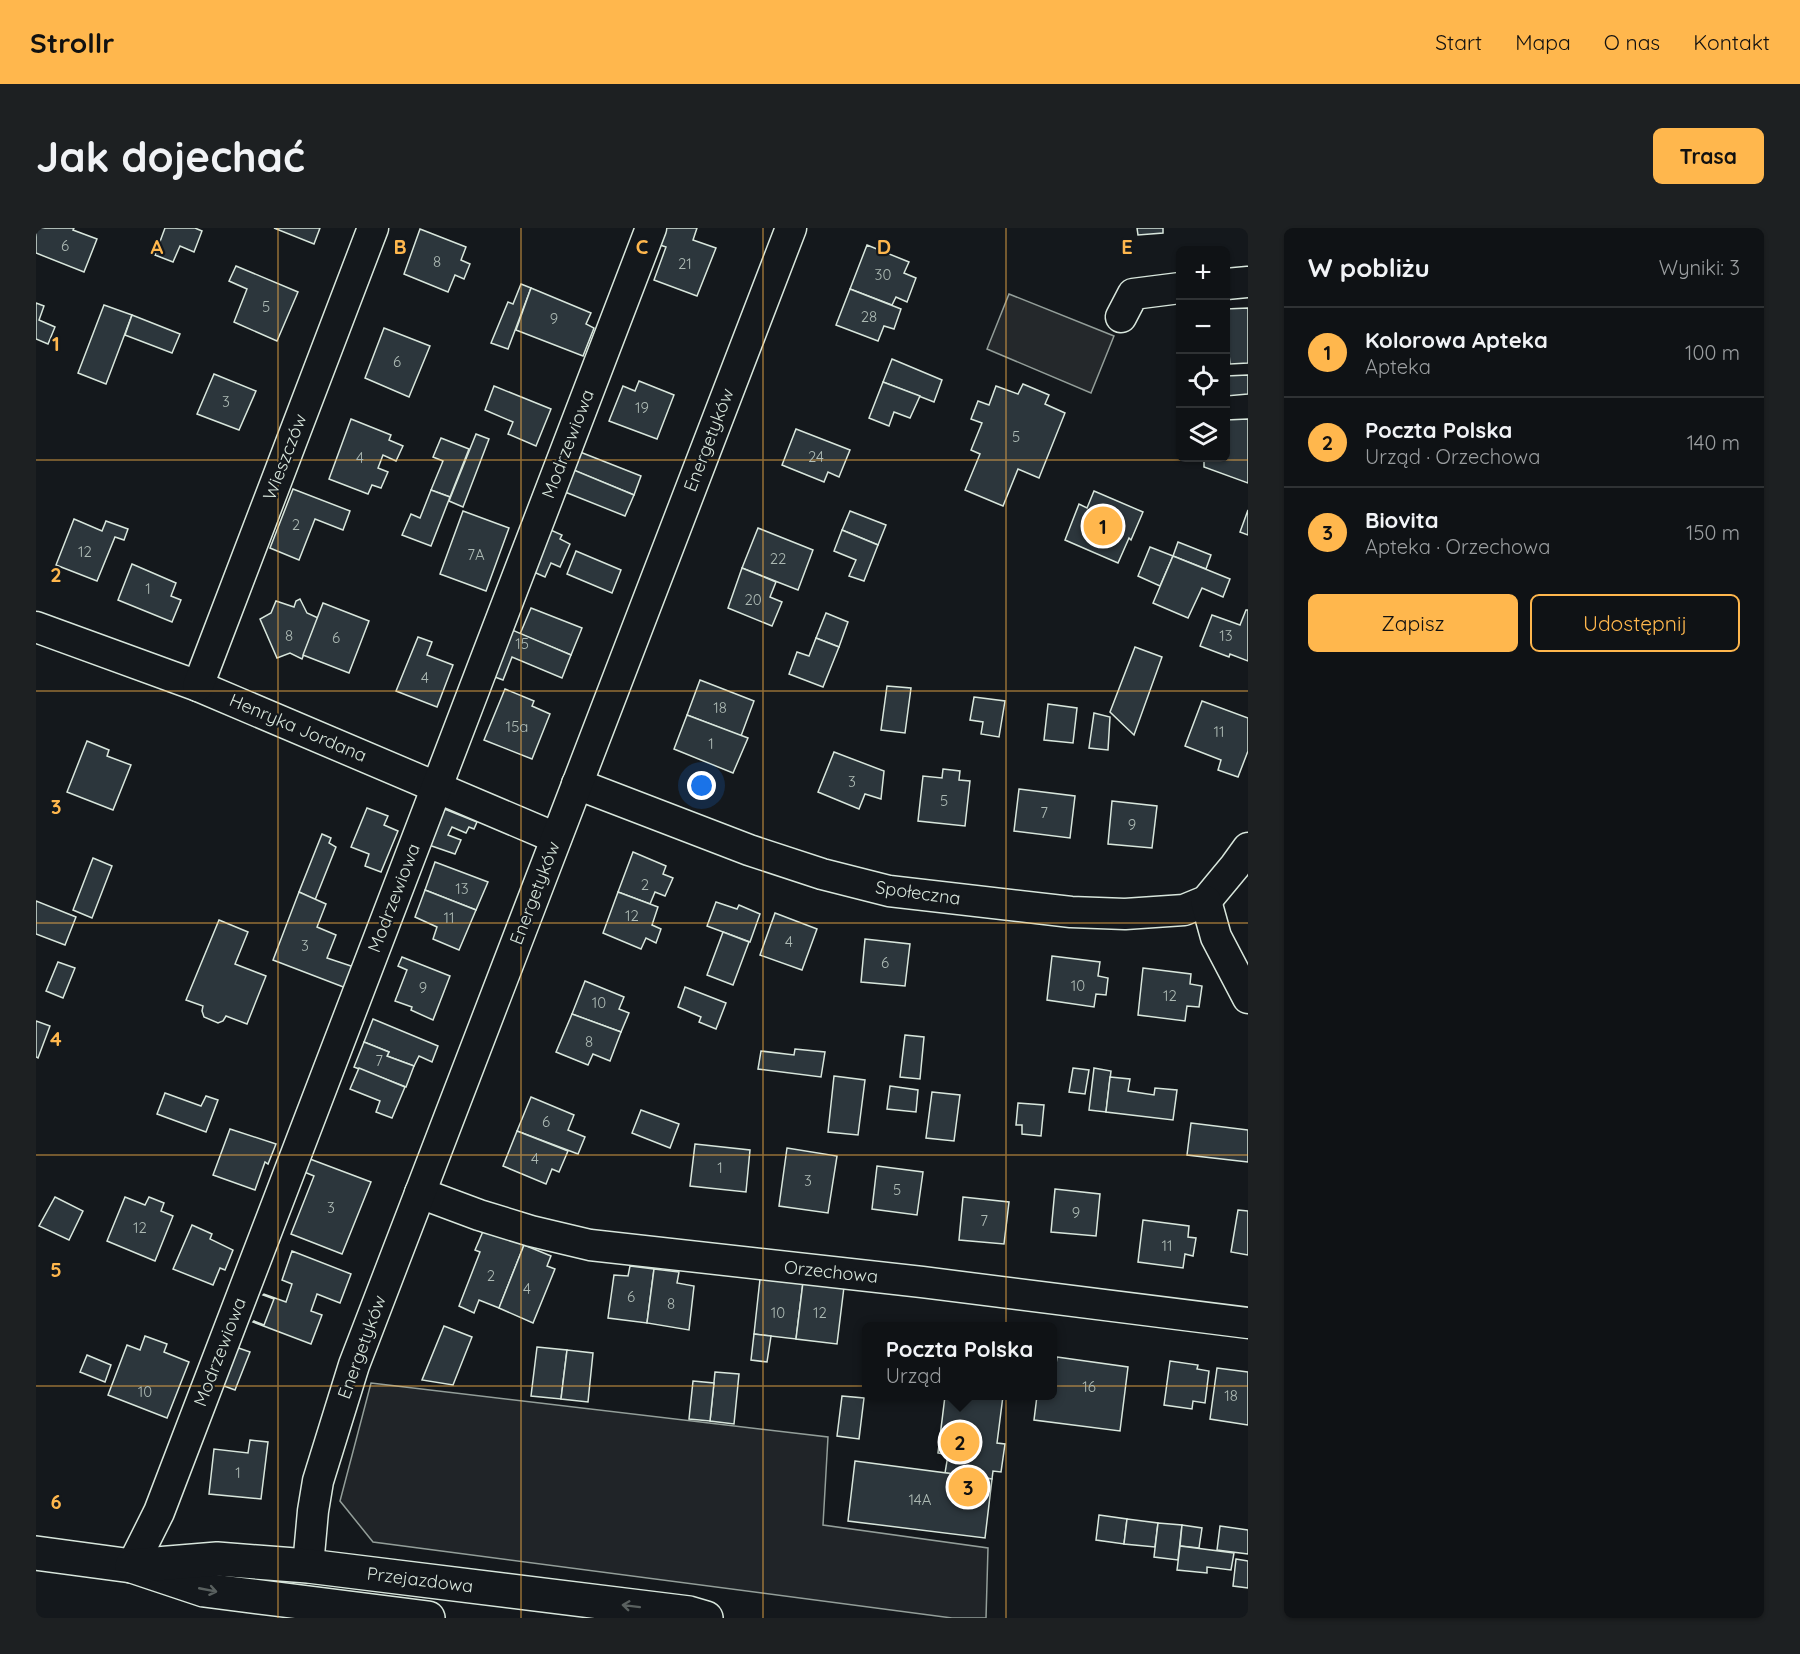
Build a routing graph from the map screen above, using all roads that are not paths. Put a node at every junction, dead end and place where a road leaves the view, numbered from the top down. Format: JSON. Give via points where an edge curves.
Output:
{"nodes":[{"id":1,"x":373,"y":228,"type":"edge"},
{"id":2,"x":651,"y":228,"type":"edge"},
{"id":3,"x":791,"y":228,"type":"edge"},
{"id":4,"x":1248,"y":282,"type":"edge"},
{"id":5,"x":1230,"y":284,"type":"edge"},
{"id":6,"x":1176,"y":289,"type":"edge"},
{"id":7,"x":1121,"y":317,"type":"dead end"},
{"id":8,"x":36,"y":627,"type":"edge"},
{"id":9,"x":198,"y":686,"type":"junction"},
{"id":10,"x":577,"y":784,"type":"junction"},
{"id":11,"x":436,"y":787,"type":"junction"},
{"id":12,"x":556,"y":838,"type":"junction"},
{"id":13,"x":1248,"y":848,"type":"edge"},
{"id":14,"x":1206,"y":900,"type":"junction"},
{"id":15,"x":1248,"y":998,"type":"edge"},
{"id":16,"x":420,"y":1193,"type":"junction"},
{"id":17,"x":1248,"y":1323,"type":"edge"},
{"id":18,"x":36,"y":1553,"type":"edge"},
{"id":19,"x":132,"y":1566,"type":"junction"},
{"id":20,"x":308,"y":1566,"type":"junction"},
{"id":21,"x":428,"y":1618,"type":"edge"},
{"id":22,"x":706,"y":1618,"type":"edge"}],
"edges":[{"from":1,"to":9,"type":"street","name":"Wieszczów"},
{"from":2,"to":11,"type":"street","name":"Modrzewiowa"},
{"from":3,"to":10,"type":"street","name":"Energetyków"},
{"from":4,"to":5,"type":"street"},
{"from":6,"to":7,"type":"street","via":[[1133,294]]},
{"from":8,"to":9,"type":"street","name":"Henryka Jordana"},
{"from":9,"to":11,"type":"street","name":"Henryka Jordana"},
{"from":10,"to":12,"type":"street","name":"Energetyków"},
{"from":10,"to":14,"type":"street","name":"Społeczna","via":[[749,850],[889,891],[1071,912],[1125,914],[1184,910]]},
{"from":11,"to":12,"type":"street","name":"Henryka Jordana"},
{"from":11,"to":19,"type":"street","name":"Modrzewiowa","via":[[159,1512]]},
{"from":12,"to":16,"type":"street","name":"Energetyków"},
{"from":13,"to":14,"type":"street","name":"Społeczna"},
{"from":14,"to":15,"type":"street","via":[[1216,937]]},
{"from":16,"to":17,"type":"street","name":"Orzechowa","via":[[531,1231],[590,1245]]},
{"from":16,"to":20,"type":"street","name":"Energetyków","via":[[354,1365],[318,1481]]},
{"from":18,"to":19,"type":"main road","name":"Przejazdowa"},
{"from":19,"to":20,"type":"main road","name":"Przejazdowa","via":[[217,1559]]},
{"from":19,"to":21,"type":"main road","name":"Przejazdowa","one_way":true,"via":[[204,1590]]},
{"from":22,"to":20,"type":"main road","name":"Przejazdowa","one_way":true}]}
